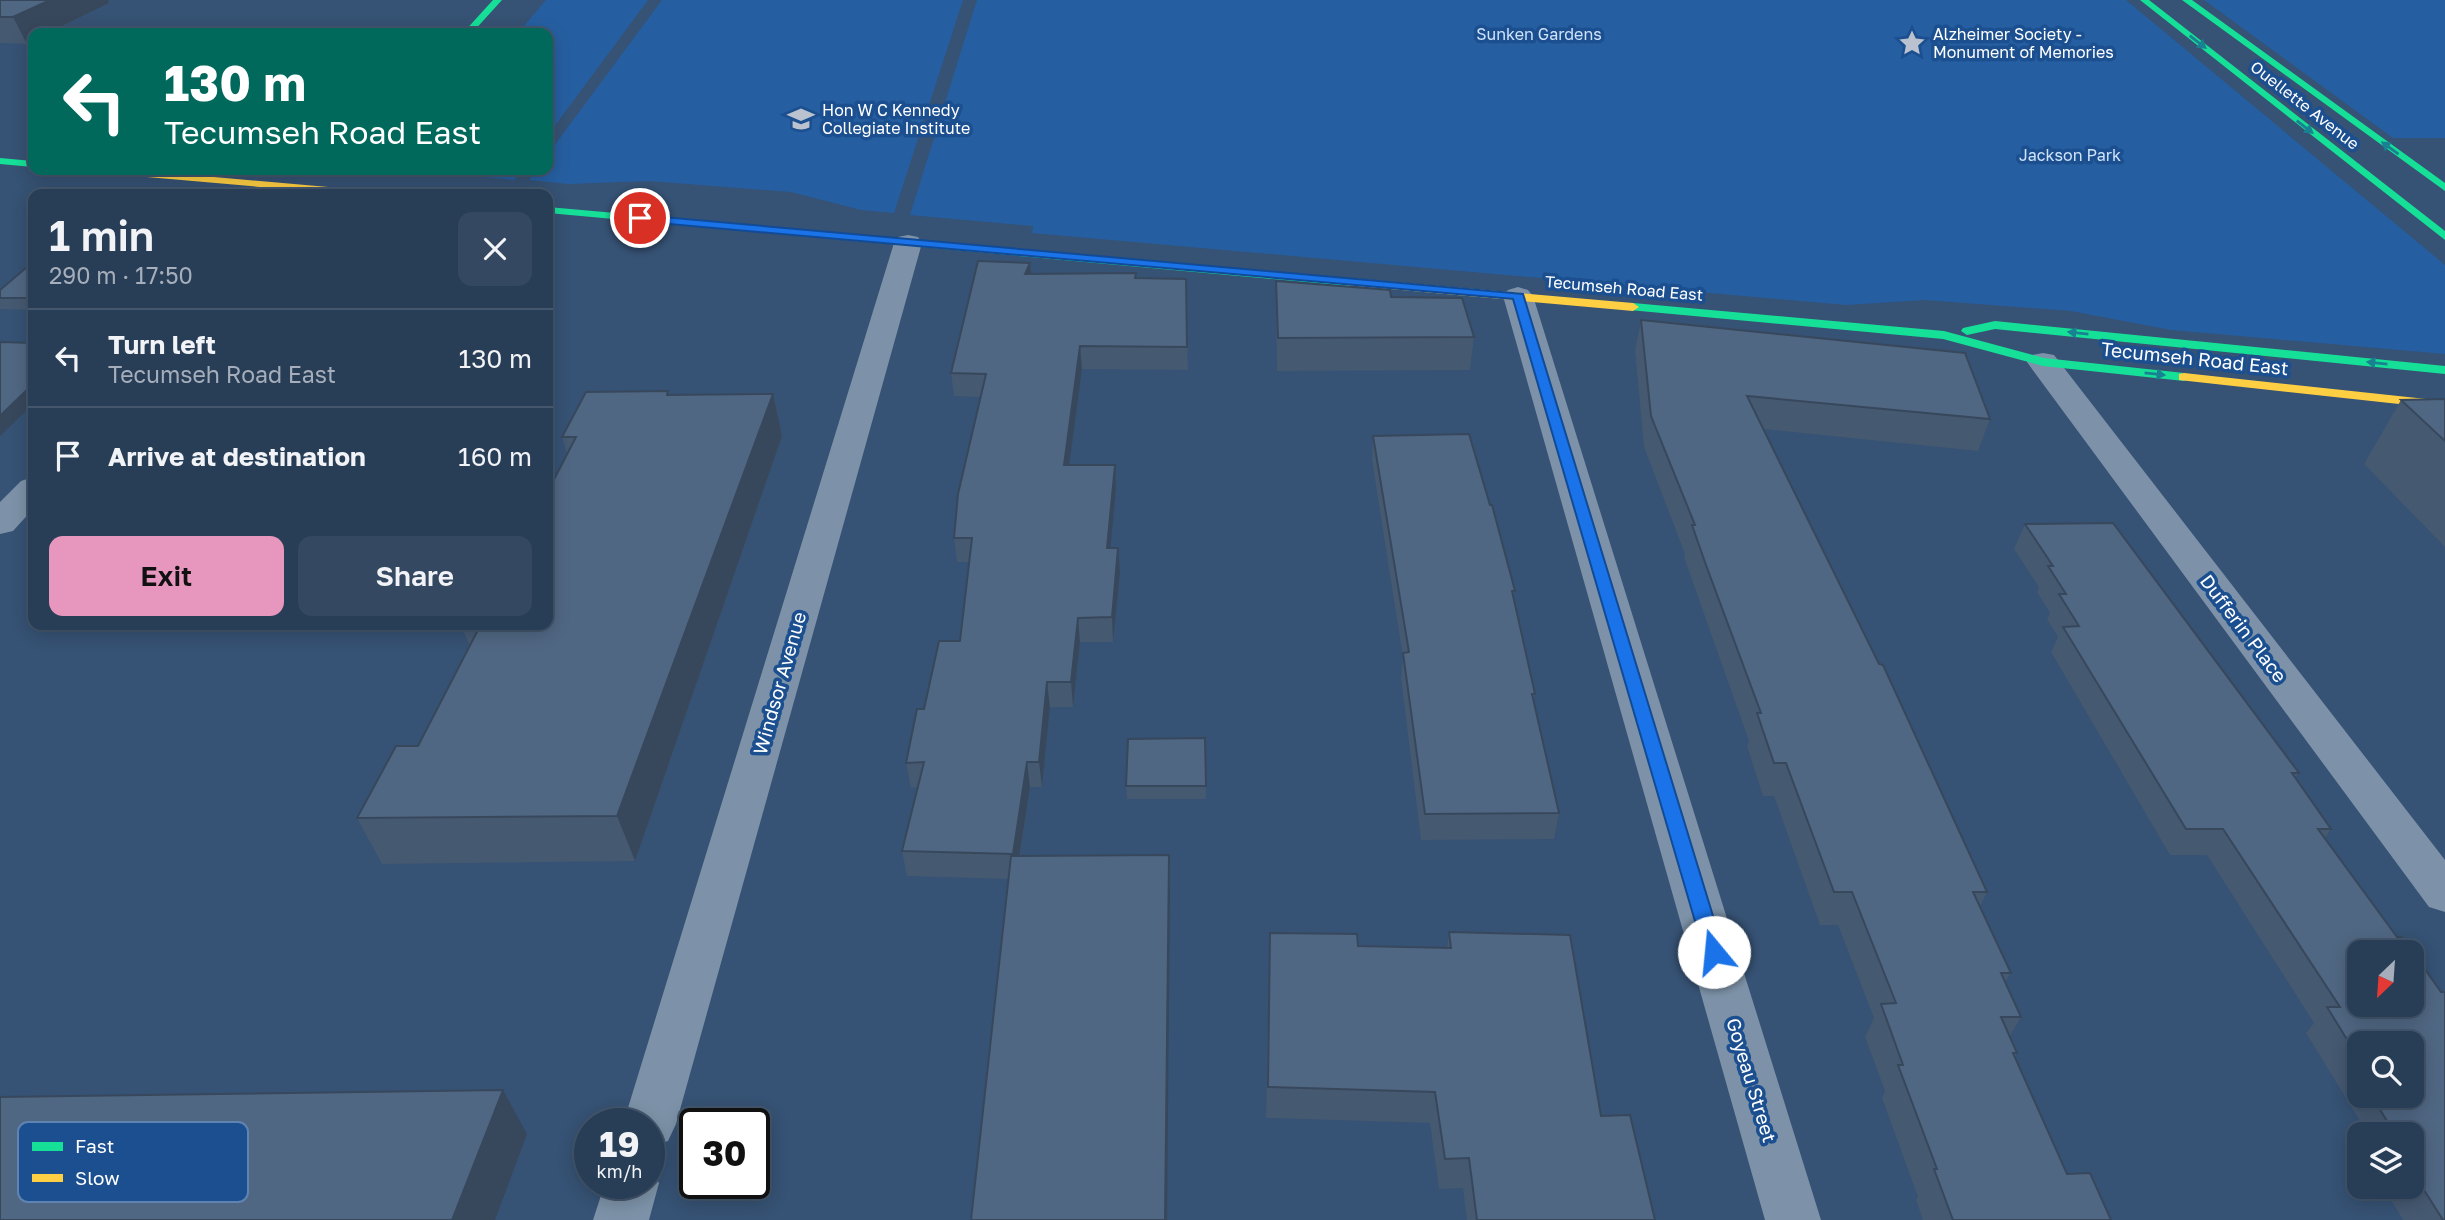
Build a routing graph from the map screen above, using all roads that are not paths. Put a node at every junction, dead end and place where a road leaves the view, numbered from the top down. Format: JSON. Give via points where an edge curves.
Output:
{"nodes":[{"id":1,"x":498,"y":0,"type":"edge"},
{"id":2,"x":2144,"y":0,"type":"edge"},
{"id":3,"x":2186,"y":0,"type":"edge"},
{"id":4,"x":472,"y":28,"type":"edge"},
{"id":5,"x":0,"y":161,"type":"edge"},
{"id":6,"x":28,"y":164,"type":"edge"},
{"id":7,"x":150,"y":175,"type":"edge"},
{"id":8,"x":332,"y":175,"type":"edge"},
{"id":9,"x":2445,"y":188,"type":"edge"},
{"id":10,"x":287,"y":189,"type":"edge"},
{"id":11,"x":319,"y":189,"type":"edge"},
{"id":12,"x":553,"y":210,"type":"edge"},
{"id":13,"x":2445,"y":237,"type":"edge"},
{"id":14,"x":908,"y":243,"type":"junction"},
{"id":15,"x":1518,"y":296,"type":"junction"},
{"id":16,"x":1944,"y":335,"type":"junction"},
{"id":17,"x":2043,"y":362,"type":"junction"},
{"id":18,"x":2445,"y":370,"type":"edge"},
{"id":19,"x":2445,"y":405,"type":"edge"},
{"id":20,"x":28,"y":493,"type":"edge"},
{"id":21,"x":0,"y":523,"type":"edge"},
{"id":22,"x":2445,"y":894,"type":"edge"},
{"id":23,"x":654,"y":1108,"type":"edge"},
{"id":24,"x":627,"y":1199,"type":"edge"},
{"id":25,"x":621,"y":1220,"type":"edge"},
{"id":26,"x":1793,"y":1220,"type":"edge"}],
"edges":[{"from":1,"to":4,"type":"main road"},
{"from":2,"to":13,"type":"main road","name":"Ouellette Avenue","one_way":true},
{"from":9,"to":3,"type":"main road","name":"Ouellette Avenue","one_way":true},
{"from":5,"to":6,"type":"main road"},
{"from":7,"to":10,"type":"main road"},
{"from":8,"to":11,"type":"main road"},
{"from":12,"to":14,"type":"main road","name":"Tecumseh Road East"},
{"from":14,"to":15,"type":"main road","name":"Tecumseh Road East"},
{"from":14,"to":23,"type":"street","name":"Windsor Avenue"},
{"from":15,"to":16,"type":"main road","name":"Tecumseh Road East"},
{"from":15,"to":26,"type":"street","name":"Goyeau Street"},
{"from":16,"to":17,"type":"main road","name":"Tecumseh Road East"},
{"from":18,"to":16,"type":"main road","name":"Tecumseh Road East","one_way":true,"via":[[1995,325]]},
{"from":17,"to":19,"type":"main road","name":"Tecumseh Road East","one_way":true},
{"from":17,"to":22,"type":"street","name":"Dufferin Place"},
{"from":20,"to":21,"type":"street"},
{"from":24,"to":25,"type":"street"}]}
